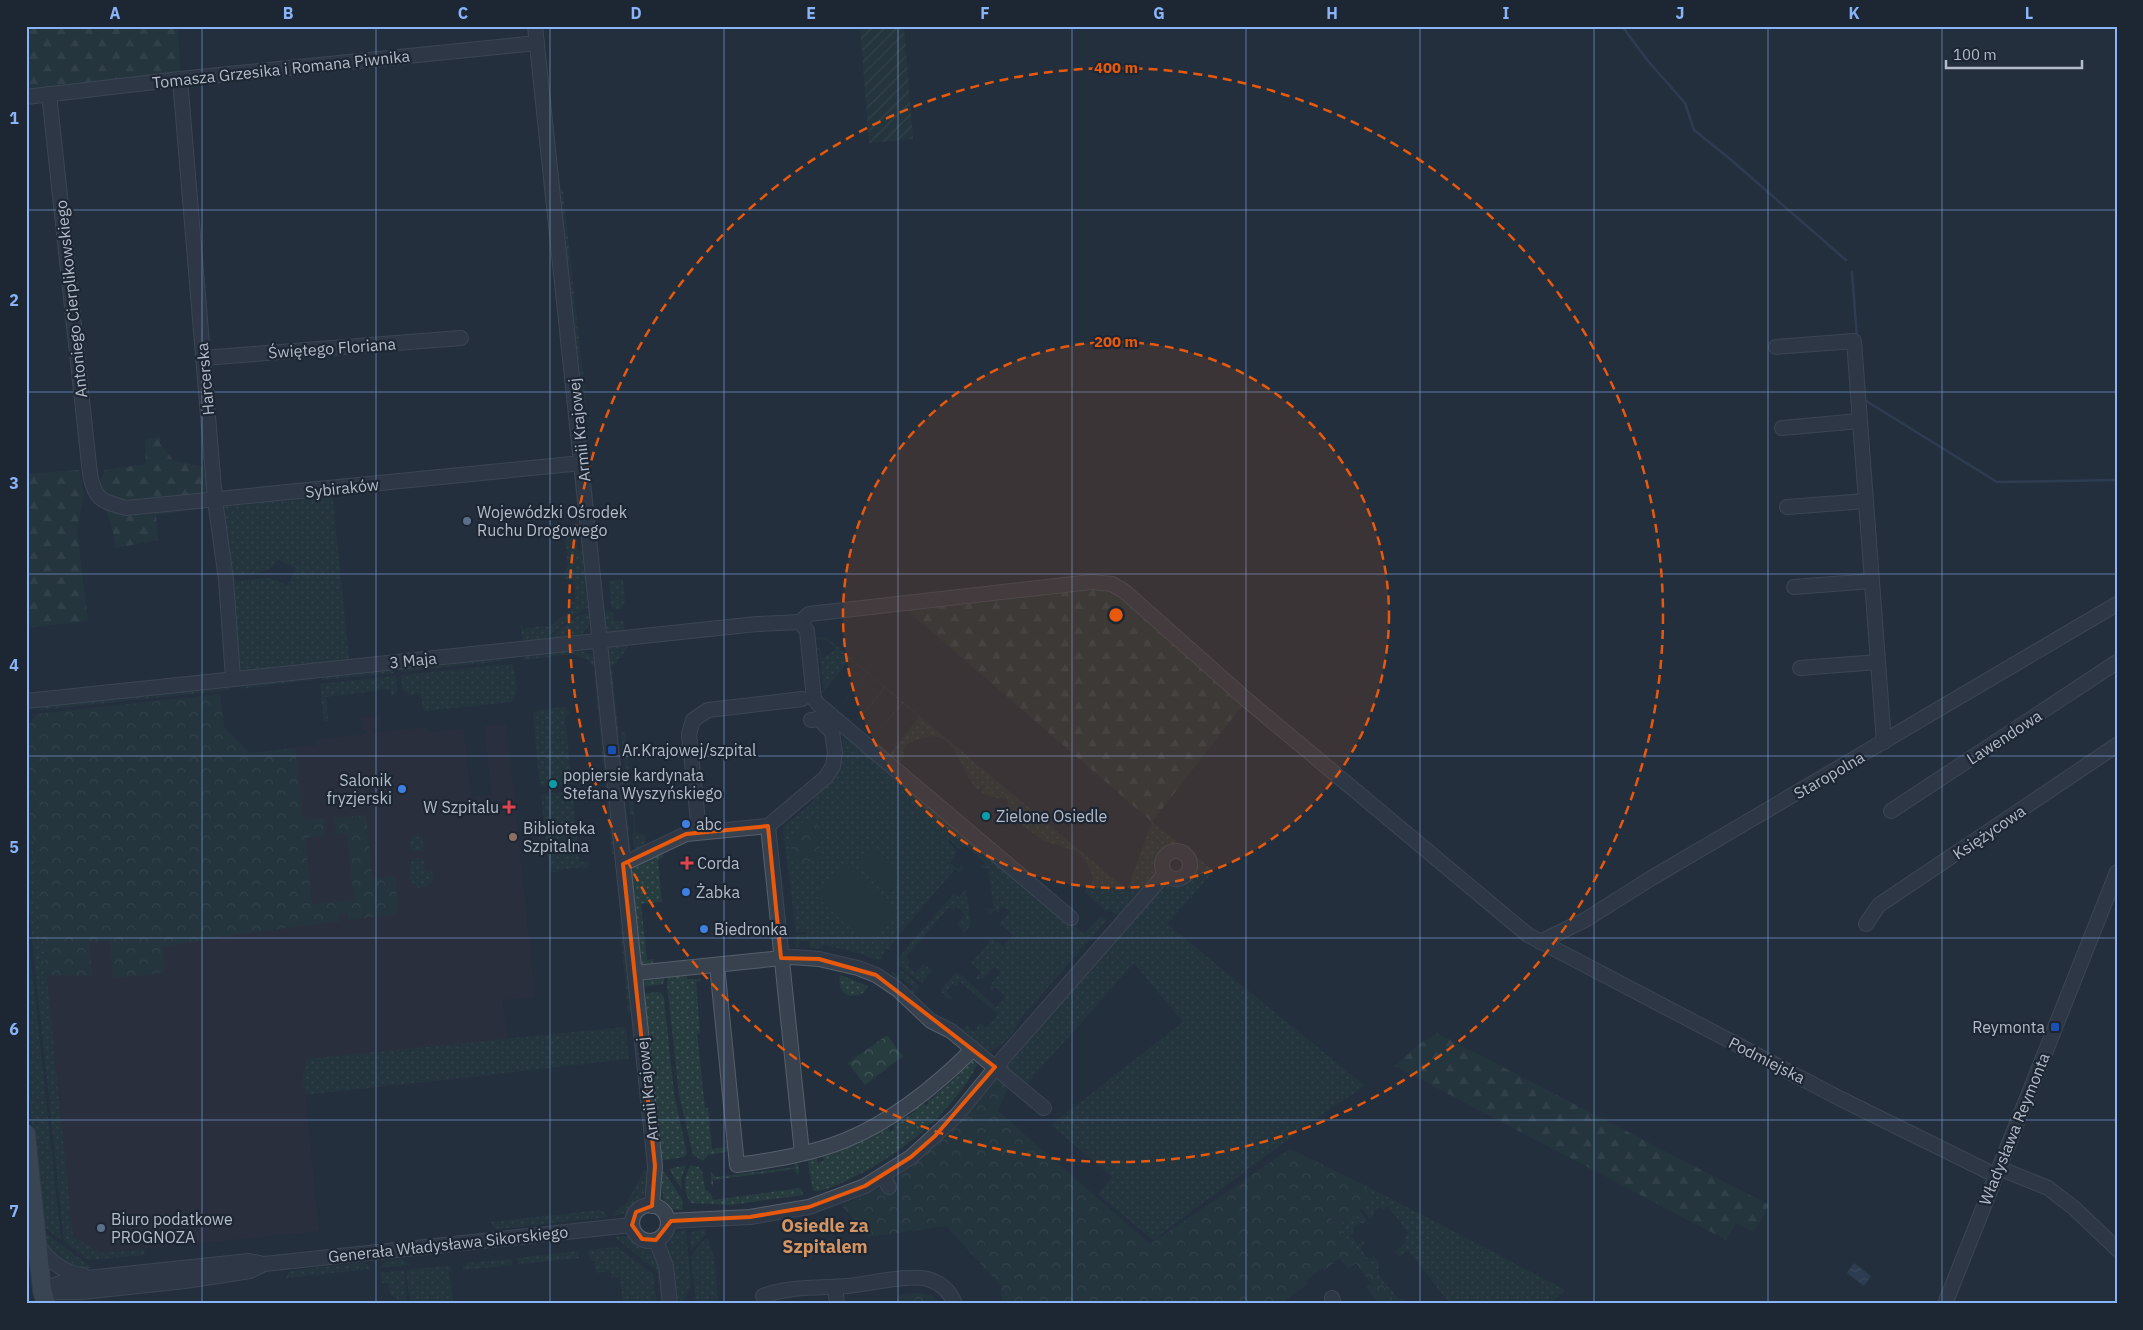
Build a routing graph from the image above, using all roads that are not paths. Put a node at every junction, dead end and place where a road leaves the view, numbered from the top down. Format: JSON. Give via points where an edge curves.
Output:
{"nodes":[{"id":1,"x":535,"y":26,"type":"edge"},
{"id":2,"x":537,"y":43,"type":"junction"},
{"id":3,"x":180,"y":79,"type":"junction"},
{"id":4,"x":49,"y":94,"type":"junction"},
{"id":5,"x":26,"y":97,"type":"edge"},
{"id":6,"x":461,"y":338,"type":"dead end"},
{"id":7,"x":1776,"y":348,"type":"dead end"},
{"id":8,"x":203,"y":358,"type":"junction"},
{"id":9,"x":1859,"y":421,"type":"junction"},
{"id":10,"x":1782,"y":428,"type":"dead end"},
{"id":11,"x":582,"y":463,"type":"junction"},
{"id":12,"x":215,"y":500,"type":"junction"},
{"id":13,"x":102,"y":501,"type":"joint"},
{"id":14,"x":1866,"y":501,"type":"junction"},
{"id":15,"x":1787,"y":507,"type":"dead end"},
{"id":16,"x":1872,"y":581,"type":"junction"},
{"id":17,"x":1794,"y":587,"type":"dead end"},
{"id":18,"x":2117,"y":604,"type":"edge"},
{"id":19,"x":800,"y":622,"type":"junction"},
{"id":20,"x":600,"y":641,"type":"junction"},
{"id":21,"x":1878,"y":662,"type":"junction"},
{"id":22,"x":2117,"y":662,"type":"edge"},
{"id":23,"x":1800,"y":668,"type":"dead end"},
{"id":24,"x":233,"y":679,"type":"junction"},
{"id":25,"x":802,"y":699,"type":"dead end"},
{"id":26,"x":26,"y":700,"type":"edge"},
{"id":27,"x":811,"y":720,"type":"dead end"},
{"id":28,"x":1884,"y":742,"type":"junction"},
{"id":29,"x":2117,"y":745,"type":"edge"},
{"id":30,"x":1890,"y":812,"type":"dead end"},
{"id":31,"x":768,"y":826,"type":"junction"},
{"id":32,"x":700,"y":832,"type":"junction"},
{"id":33,"x":623,"y":864,"type":"junction"},
{"id":34,"x":2117,"y":872,"type":"edge"},
{"id":35,"x":1165,"y":874,"type":"dead end"},
{"id":36,"x":1071,"y":918,"type":"dead end"},
{"id":37,"x":1866,"y":924,"type":"dead end"},
{"id":38,"x":1540,"y":942,"type":"junction"},
{"id":39,"x":781,"y":958,"type":"junction"},
{"id":40,"x":717,"y":964,"type":"junction"},
{"id":41,"x":635,"y":972,"type":"junction"},
{"id":42,"x":973,"y":1049,"type":"junction"},
{"id":43,"x":995,"y":1067,"type":"junction"},
{"id":44,"x":1044,"y":1108,"type":"dead end"},
{"id":45,"x":26,"y":1134,"type":"edge"},
{"id":46,"x":802,"y":1153,"type":"junction"},
{"id":47,"x":1997,"y":1172,"type":"junction"},
{"id":48,"x":652,"y":1206,"type":"junction"},
{"id":49,"x":668,"y":1221,"type":"junction"},
{"id":50,"x":632,"y":1225,"type":"junction"},
{"id":51,"x":656,"y":1240,"type":"junction"},
{"id":52,"x":38,"y":1245,"type":"junction"},
{"id":53,"x":2117,"y":1249,"type":"edge"},
{"id":54,"x":264,"y":1264,"type":"junction"},
{"id":55,"x":96,"y":1277,"type":"junction"},
{"id":56,"x":836,"y":1286,"type":"junction"},
{"id":57,"x":82,"y":1292,"type":"junction"},
{"id":58,"x":43,"y":1293,"type":"edge"},
{"id":59,"x":763,"y":1296,"type":"dead end"},
{"id":60,"x":62,"y":1304,"type":"edge"},
{"id":61,"x":670,"y":1304,"type":"edge"},
{"id":62,"x":837,"y":1304,"type":"edge"},
{"id":63,"x":955,"y":1304,"type":"edge"},
{"id":64,"x":1945,"y":1304,"type":"edge"}],
"edges":[{"from":1,"to":2,"type":"street","name":"Armii Krajowej"},
{"from":2,"to":3,"type":"street","name":"Tomasza Grzesika i Romana Piwnika"},
{"from":2,"to":11,"type":"street","name":"Armii Krajowej"},
{"from":3,"to":4,"type":"street","name":"Tomasza Grzesika i Romana Piwnika"},
{"from":3,"to":8,"type":"street","name":"Harcerska"},
{"from":4,"to":5,"type":"street","name":"Tomasza Grzesika i Romana Piwnika"},
{"from":4,"to":13,"type":"street","name":"Antoniego Cierplikowskiego","via":[[90,474],[93,490]]},
{"from":6,"to":8,"type":"street","name":"Świętego Floriana"},
{"from":7,"to":9,"type":"street","via":[[1854,341]]},
{"from":8,"to":12,"type":"street","name":"Harcerska"},
{"from":9,"to":10,"type":"street"},
{"from":9,"to":14,"type":"street"},
{"from":11,"to":12,"type":"street","name":"Sybiraków"},
{"from":11,"to":20,"type":"street","name":"Armii Krajowej"},
{"from":12,"to":13,"type":"street","name":"Sybiraków","via":[[126,508]]},
{"from":12,"to":24,"type":"street","name":"Harcerska","via":[[226,578]]},
{"from":14,"to":15,"type":"street"},
{"from":14,"to":16,"type":"street"},
{"from":16,"to":17,"type":"street"},
{"from":16,"to":21,"type":"street"},
{"from":18,"to":28,"type":"street","name":"Staropolna"},
{"from":19,"to":20,"type":"street","name":"3 Maja"},
{"from":19,"to":36,"type":"street","via":[[807,631],[814,700]]},
{"from":19,"to":38,"type":"street","name":"Podmiejska","via":[[809,614],[1090,582],[1112,584],[1124,591],[1255,707]]},
{"from":20,"to":24,"type":"street","name":"3 Maja"},
{"from":20,"to":33,"type":"street","name":"Armii Krajowej"},
{"from":21,"to":23,"type":"street"},
{"from":21,"to":28,"type":"street"},
{"from":22,"to":30,"type":"street","name":"Lawendowa"},
{"from":24,"to":26,"type":"street","name":"3 Maja"},
{"from":25,"to":32,"type":"street","via":[[708,710],[693,720],[689,734]]},
{"from":27,"to":31,"type":"street","via":[[819,719],[832,732],[833,766],[825,778]]},
{"from":28,"to":38,"type":"street","name":"Staropolna","via":[[1585,920]]},
{"from":29,"to":37,"type":"street","name":"Księżycowa","via":[[1879,906]]},
{"from":31,"to":32,"type":"street"},
{"from":31,"to":39,"type":"street"},
{"from":32,"to":33,"type":"street","via":[[681,835]]},
{"from":33,"to":41,"type":"street","name":"Armii Krajowej"},
{"from":34,"to":47,"type":"street","name":"Władysława Reymonta"},
{"from":35,"to":43,"type":"street"},
{"from":38,"to":47,"type":"street","name":"Podmiejska","via":[[1839,1098]]},
{"from":39,"to":40,"type":"street"},
{"from":39,"to":42,"type":"street","via":[[836,962],[876,975],[897,989],[931,1021],[951,1031]]},
{"from":39,"to":46,"type":"street"},
{"from":40,"to":41,"type":"street"},
{"from":40,"to":46,"type":"street","via":[[738,1165]]},
{"from":41,"to":48,"type":"street","name":"Armii Krajowej","via":[[655,1166]]},
{"from":42,"to":43,"type":"street"},
{"from":42,"to":46,"type":"street","via":[[908,1105],[877,1125],[845,1140]]},
{"from":43,"to":44,"type":"street"},
{"from":43,"to":49,"type":"street","via":[[957,1115],[886,1181],[809,1207],[750,1217]]},
{"from":45,"to":52,"type":"main road"},
{"from":47,"to":53,"type":"street","name":"Podmiejska","via":[[2048,1188]]},
{"from":47,"to":64,"type":"street","name":"Władysława Reymonta"},
{"from":48,"to":49,"type":"street","via":[[661,1210]]},
{"from":48,"to":50,"type":"street","via":[[636,1212]]},
{"from":49,"to":51,"type":"street","via":[[665,1234]]},
{"from":50,"to":51,"type":"street","via":[[642,1239]]},
{"from":50,"to":54,"type":"street","name":"Generała Władysława Sikorskiego"},
{"from":51,"to":61,"type":"street","via":[[666,1266]]},
{"from":52,"to":55,"type":"street","name":"Generała Władysława Sikorskiego","via":[[57,1266],[75,1274]]},
{"from":52,"to":58,"type":"main road"},
{"from":54,"to":55,"type":"street","name":"Generała Władysława Sikorskiego","via":[[248,1260]]},
{"from":54,"to":57,"type":"street","name":"Generała Władysława Sikorskiego","via":[[250,1271]]},
{"from":55,"to":58,"type":"street","name":"Generała Władysława Sikorskiego","via":[[68,1280]]},
{"from":56,"to":59,"type":"street"},
{"from":56,"to":62,"type":"street"},
{"from":56,"to":63,"type":"street","via":[[921,1278],[947,1289]]},
{"from":57,"to":58,"type":"street","name":"Generała Władysława Sikorskiego"},
{"from":57,"to":60,"type":"street","name":"Generała Władysława Sikorskiego"}]}
